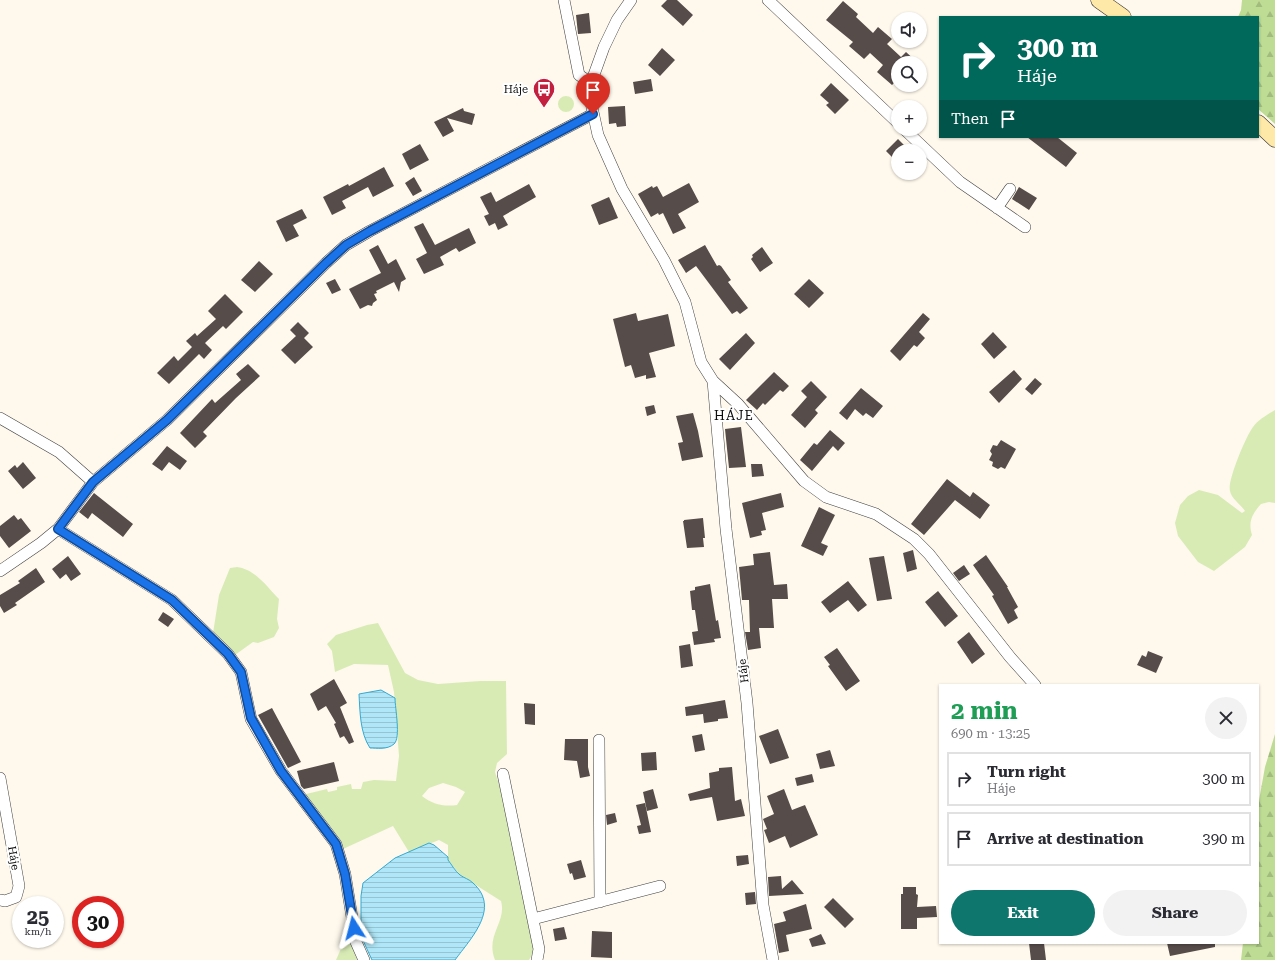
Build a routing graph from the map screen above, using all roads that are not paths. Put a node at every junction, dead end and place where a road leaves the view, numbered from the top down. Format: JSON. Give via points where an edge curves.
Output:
{"nodes":[{"id":1,"x":564,"y":0,"type":"edge"},
{"id":2,"x":631,"y":0,"type":"edge"},
{"id":3,"x":768,"y":0,"type":"edge"},
{"id":4,"x":1099,"y":0,"type":"edge"},
{"id":5,"x":1122,"y":16,"type":"edge"},
{"id":6,"x":591,"y":83,"type":"junction"},
{"id":7,"x":593,"y":114,"type":"junction"},
{"id":8,"x":891,"y":116,"type":"edge"},
{"id":9,"x":1259,"y":124,"type":"edge"},
{"id":10,"x":911,"y":136,"type":"edge"},
{"id":11,"x":1275,"y":139,"type":"edge"},
{"id":12,"x":1010,"y":189,"type":"dead end"},
{"id":13,"x":997,"y":208,"type":"junction"},
{"id":14,"x":1025,"y":226,"type":"dead end"},
{"id":15,"x":712,"y":381,"type":"junction"},
{"id":16,"x":0,"y":418,"type":"edge"},
{"id":17,"x":93,"y":482,"type":"junction"},
{"id":18,"x":58,"y":529,"type":"junction"},
{"id":19,"x":0,"y":571,"type":"edge"},
{"id":20,"x":1034,"y":684,"type":"edge"},
{"id":21,"x":599,"y":740,"type":"dead end"},
{"id":22,"x":502,"y":774,"type":"dead end"},
{"id":23,"x":0,"y":778,"type":"edge"},
{"id":24,"x":660,"y":886,"type":"dead end"},
{"id":25,"x":0,"y":900,"type":"edge"},
{"id":26,"x":600,"y":902,"type":"junction"},
{"id":27,"x":533,"y":919,"type":"junction"},
{"id":28,"x":364,"y":960,"type":"edge"},
{"id":29,"x":537,"y":960,"type":"edge"},
{"id":30,"x":774,"y":960,"type":"edge"}],
"edges":[{"from":1,"to":6,"type":"street","via":[[579,75]]},
{"from":2,"to":6,"type":"street","name":"Háje","via":[[617,20]]},
{"from":3,"to":8,"type":"street"},
{"from":4,"to":5,"type":"main road"},
{"from":6,"to":7,"type":"street","name":"Háje"},
{"from":7,"to":15,"type":"street","name":"Háje","via":[[598,135],[622,189],[664,260],[685,302],[701,362]]},
{"from":7,"to":17,"type":"street","via":[[346,245],[167,420]]},
{"from":9,"to":11,"type":"main road"},
{"from":10,"to":13,"type":"street","via":[[960,182]]},
{"from":12,"to":13,"type":"street"},
{"from":13,"to":14,"type":"street"},
{"from":15,"to":20,"type":"street","name":"Háje","via":[[738,404],[814,490],[826,497],[876,514],[914,539]]},
{"from":15,"to":30,"type":"street","name":"Háje","via":[[726,529],[747,703],[763,905]]},
{"from":16,"to":17,"type":"street","via":[[58,452]]},
{"from":17,"to":18,"type":"street"},
{"from":18,"to":19,"type":"street"},
{"from":18,"to":28,"type":"street","via":[[172,600],[228,654],[241,672],[251,718],[281,771],[336,844],[345,874],[356,942]]},
{"from":21,"to":26,"type":"street"},
{"from":22,"to":27,"type":"street"},
{"from":23,"to":25,"type":"street","name":"Háje","via":[[19,886],[16,897]]},
{"from":24,"to":26,"type":"street"},
{"from":26,"to":27,"type":"street"},
{"from":27,"to":29,"type":"street","via":[[539,949]]}]}
